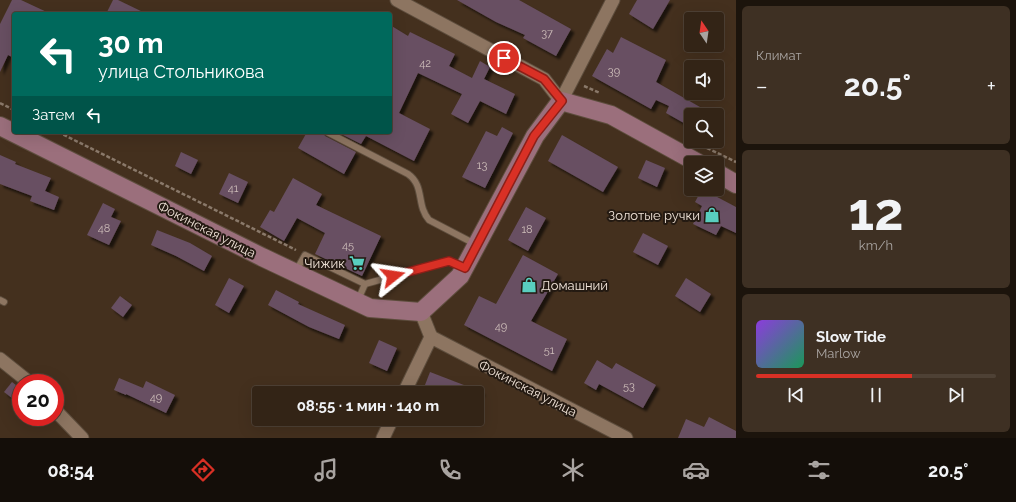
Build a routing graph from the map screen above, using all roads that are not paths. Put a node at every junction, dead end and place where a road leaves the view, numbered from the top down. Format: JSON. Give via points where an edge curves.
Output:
{"nodes":[{"id":1,"x":397,"y":0,"type":"edge"},
{"id":2,"x":613,"y":0,"type":"edge"},
{"id":3,"x":562,"y":101,"type":"junction"},
{"id":4,"x":0,"y":126,"type":"edge"},
{"id":5,"x":12,"y":132,"type":"edge"},
{"id":6,"x":16,"y":134,"type":"edge"},
{"id":7,"x":331,"y":134,"type":"edge"},
{"id":8,"x":685,"y":156,"type":"edge"},
{"id":9,"x":724,"y":177,"type":"edge"},
{"id":10,"x":736,"y":184,"type":"edge"},
{"id":11,"x":477,"y":245,"type":"junction"},
{"id":12,"x":465,"y":268,"type":"junction"},
{"id":13,"x":296,"y":273,"type":"junction"},
{"id":14,"x":365,"y":284,"type":"junction"},
{"id":15,"x":357,"y":302,"type":"junction"},
{"id":16,"x":421,"y":312,"type":"junction"},
{"id":17,"x":431,"y":338,"type":"junction"},
{"id":18,"x":0,"y":359,"type":"edge"},
{"id":19,"x":19,"y":374,"type":"edge"},
{"id":20,"x":407,"y":386,"type":"edge"},
{"id":21,"x":64,"y":419,"type":"edge"},
{"id":22,"x":389,"y":426,"type":"edge"},
{"id":23,"x":82,"y":438,"type":"edge"},
{"id":24,"x":383,"y":438,"type":"edge"},
{"id":25,"x":626,"y":438,"type":"edge"}],
"edges":[{"from":1,"to":3,"type":"street","via":[[544,79]]},
{"from":2,"to":3,"type":"street"},
{"from":3,"to":8,"type":"main road","via":[[611,115]]},
{"from":3,"to":11,"type":"main road","via":[[534,136]]},
{"from":4,"to":5,"type":"main road","name":"Фокинская улица"},
{"from":6,"to":13,"type":"main road","name":"Фокинская улица"},
{"from":7,"to":11,"type":"lane","via":[[408,174],[416,182],[422,208],[429,220]]},
{"from":9,"to":10,"type":"main road"},
{"from":11,"to":12,"type":"main road"},
{"from":12,"to":14,"type":"lane","via":[[449,261]]},
{"from":12,"to":16,"type":"main road","via":[[460,276]]},
{"from":13,"to":14,"type":"lane","via":[[305,255]]},
{"from":13,"to":15,"type":"main road","name":"Фокинская улица"},
{"from":14,"to":15,"type":"lane"},
{"from":15,"to":16,"type":"main road","name":"Фокинская улица","via":[[370,308]]},
{"from":16,"to":17,"type":"street"},
{"from":17,"to":20,"type":"street"},
{"from":17,"to":25,"type":"street","name":"Фокинская улица"},
{"from":18,"to":19,"type":"street"},
{"from":21,"to":23,"type":"street"},
{"from":22,"to":24,"type":"street"}]}
